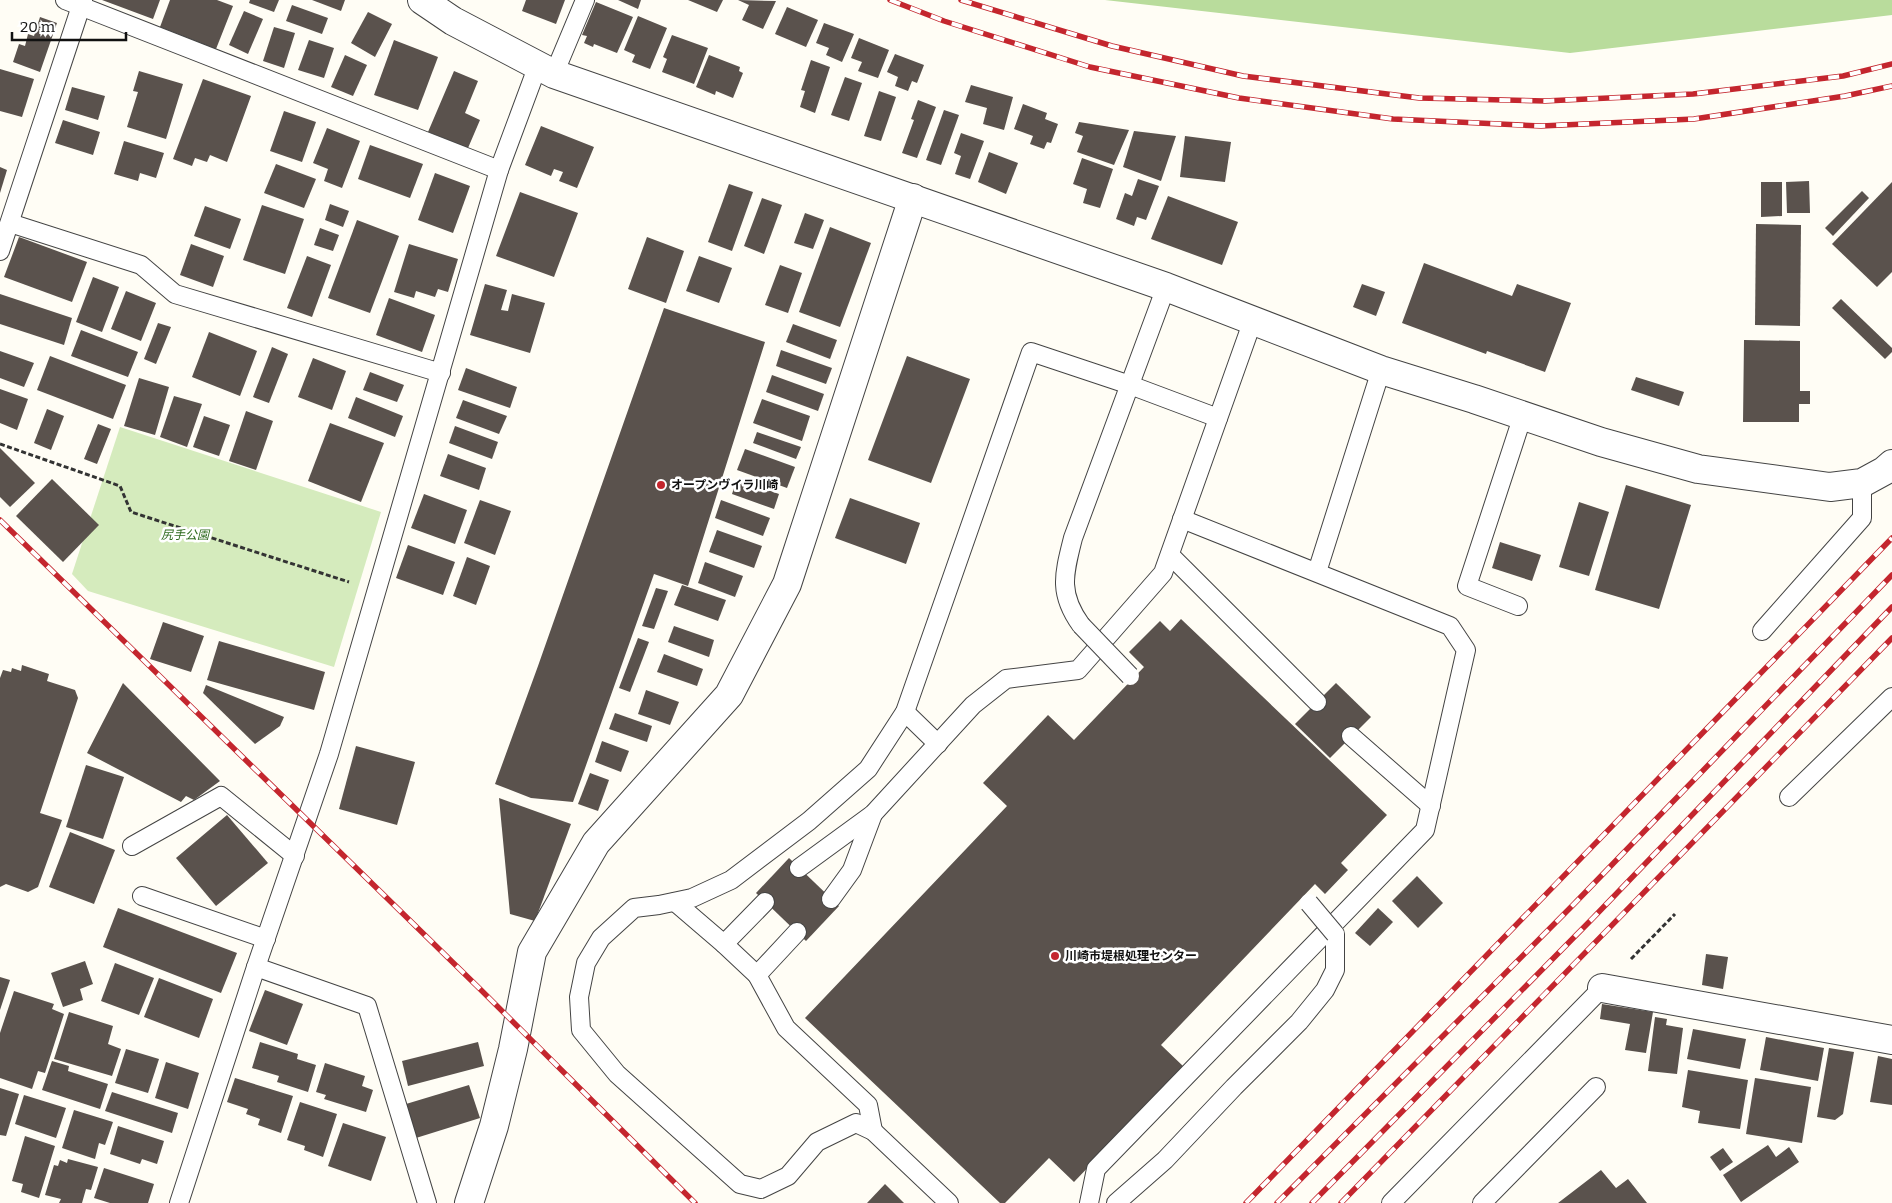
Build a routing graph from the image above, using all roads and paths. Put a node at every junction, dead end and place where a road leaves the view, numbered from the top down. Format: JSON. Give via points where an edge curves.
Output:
{"nodes":[{"id":1,"x":422,"y":0,"type":"edge"},
{"id":2,"x":586,"y":0,"type":"edge"},
{"id":3,"x":76,"y":2,"type":"edge"},
{"id":4,"x":546,"y":69,"type":"junction"},
{"id":5,"x":499,"y":170,"type":"junction"},
{"id":6,"x":913,"y":198,"type":"junction"},
{"id":7,"x":10,"y":223,"type":"junction"},
{"id":8,"x":0,"y":251,"type":"edge"},
{"id":9,"x":1166,"y":287,"type":"junction"},
{"id":10,"x":1253,"y":320,"type":"junction"},
{"id":11,"x":1382,"y":370,"type":"junction"},
{"id":12,"x":441,"y":373,"type":"junction"},
{"id":13,"x":1130,"y":385,"type":"junction"},
{"id":14,"x":1523,"y":415,"type":"junction"},
{"id":15,"x":1218,"y":418,"type":"junction"},
{"id":16,"x":0,"y":444,"type":"edge"},
{"id":17,"x":1892,"y":464,"type":"edge"},
{"id":18,"x":1862,"y":483,"type":"junction"},
{"id":19,"x":1182,"y":519,"type":"junction"},
{"id":20,"x":1170,"y":555,"type":"junction"},
{"id":21,"x":1317,"y":572,"type":"junction"},
{"id":22,"x":377,"y":590,"type":"junction"},
{"id":23,"x":1518,"y":606,"type":"dead end"},
{"id":24,"x":1762,"y":631,"type":"dead end"},
{"id":25,"x":1130,"y":676,"type":"dead end"},
{"id":26,"x":1892,"y":697,"type":"edge"},
{"id":27,"x":1317,"y":702,"type":"dead end"},
{"id":28,"x":905,"y":712,"type":"junction"},
{"id":29,"x":1351,"y":736,"type":"dead end"},
{"id":30,"x":938,"y":744,"type":"junction"},
{"id":31,"x":1789,"y":797,"type":"dead end"},
{"id":32,"x":1430,"y":806,"type":"junction"},
{"id":33,"x":874,"y":814,"type":"junction"},
{"id":34,"x":132,"y":846,"type":"dead end"},
{"id":35,"x":295,"y":856,"type":"junction"},
{"id":36,"x":798,"y":868,"type":"dead end"},
{"id":37,"x":142,"y":896,"type":"dead end"},
{"id":38,"x":831,"y":899,"type":"dead end"},
{"id":39,"x":675,"y":902,"type":"junction"},
{"id":40,"x":765,"y":902,"type":"dead end"},
{"id":41,"x":1309,"y":903,"type":"dead end"},
{"id":42,"x":1675,"y":914,"type":"dead end"},
{"id":43,"x":797,"y":932,"type":"dead end"},
{"id":44,"x":266,"y":939,"type":"junction"},
{"id":45,"x":724,"y":944,"type":"junction"},
{"id":46,"x":256,"y":967,"type":"junction"},
{"id":47,"x":757,"y":975,"type":"junction"},
{"id":48,"x":1602,"y":988,"type":"junction"},
{"id":49,"x":1892,"y":1040,"type":"edge"},
{"id":50,"x":1596,"y":1087,"type":"dead end"},
{"id":51,"x":874,"y":1131,"type":"junction"},
{"id":52,"x":178,"y":1203,"type":"edge"},
{"id":53,"x":427,"y":1203,"type":"edge"},
{"id":54,"x":469,"y":1203,"type":"edge"},
{"id":55,"x":948,"y":1203,"type":"edge"},
{"id":56,"x":1089,"y":1203,"type":"edge"},
{"id":57,"x":1116,"y":1203,"type":"edge"},
{"id":58,"x":1391,"y":1203,"type":"edge"},
{"id":59,"x":1482,"y":1203,"type":"edge"}],
"edges":[{"from":1,"to":4,"type":"street","via":[[453,21]]},
{"from":2,"to":4,"type":"lane"},
{"from":3,"to":5,"type":"lane"},
{"from":3,"to":7,"type":"lane"},
{"from":4,"to":5,"type":"lane"},
{"from":4,"to":6,"type":"street"},
{"from":5,"to":12,"type":"lane"},
{"from":6,"to":9,"type":"street"},
{"from":6,"to":54,"type":"street","via":[[787,584],[729,694],[596,843],[532,952],[494,1126]]},
{"from":7,"to":8,"type":"lane"},
{"from":7,"to":12,"type":"lane","via":[[141,265],[175,294]]},
{"from":9,"to":10,"type":"street"},
{"from":9,"to":13,"type":"lane"},
{"from":10,"to":11,"type":"street"},
{"from":10,"to":15,"type":"lane"},
{"from":11,"to":14,"type":"street"},
{"from":11,"to":21,"type":"lane"},
{"from":12,"to":22,"type":"lane"},
{"from":13,"to":15,"type":"lane"},
{"from":13,"to":25,"type":"lane","bridge":true,"via":[[1073,538],[1066,564],[1065,590],[1070,610],[1081,625]]},
{"from":13,"to":28,"type":"lane","via":[[1031,352]]},
{"from":14,"to":18,"type":"street","via":[[1698,470],[1830,486]]},
{"from":14,"to":23,"type":"lane","via":[[1467,586]]},
{"from":15,"to":19,"type":"lane"},
{"from":16,"to":22,"type":"path","via":[[120,486],[131,512]]},
{"from":17,"to":18,"type":"street"},
{"from":18,"to":24,"type":"lane","via":[[1862,518]]},
{"from":19,"to":20,"type":"lane"},
{"from":19,"to":21,"type":"lane"},
{"from":20,"to":27,"type":"lane"},
{"from":20,"to":30,"type":"lane","via":[[1163,573],[1078,670],[1006,679],[973,705]]},
{"from":21,"to":32,"type":"lane","via":[[1450,626],[1466,650]]},
{"from":22,"to":35,"type":"lane"},
{"from":26,"to":31,"type":"lane"},
{"from":28,"to":30,"type":"lane"},
{"from":28,"to":39,"type":"lane","via":[[868,768],[809,821],[731,880]]},
{"from":29,"to":32,"type":"lane"},
{"from":30,"to":33,"type":"lane"},
{"from":32,"to":56,"type":"lane","via":[[1425,830],[1096,1169]]},
{"from":33,"to":36,"type":"lane"},
{"from":33,"to":38,"type":"lane","via":[[852,870]]},
{"from":34,"to":35,"type":"lane","via":[[221,796]]},
{"from":35,"to":44,"type":"lane"},
{"from":37,"to":44,"type":"lane"},
{"from":39,"to":45,"type":"lane"},
{"from":39,"to":51,"type":"lane","via":[[634,908],[601,938],[586,963],[579,997],[582,1030],[617,1074],[740,1184],[761,1189],[788,1176],[817,1142],[856,1122]]},
{"from":40,"to":45,"type":"lane"},
{"from":41,"to":57,"type":"lane","bridge":true,"via":[[1336,934],[1336,970],[1325,990],[1304,1016],[1165,1160]]},
{"from":42,"to":48,"type":"path"},
{"from":43,"to":47,"type":"lane"},
{"from":44,"to":46,"type":"lane"},
{"from":45,"to":47,"type":"lane"},
{"from":46,"to":52,"type":"lane"},
{"from":46,"to":53,"type":"lane","via":[[367,1006]]},
{"from":47,"to":51,"type":"lane","via":[[786,1028],[868,1106]]},
{"from":48,"to":49,"type":"street"},
{"from":48,"to":58,"type":"lane"},
{"from":50,"to":59,"type":"lane"},
{"from":51,"to":55,"type":"lane"}]}
